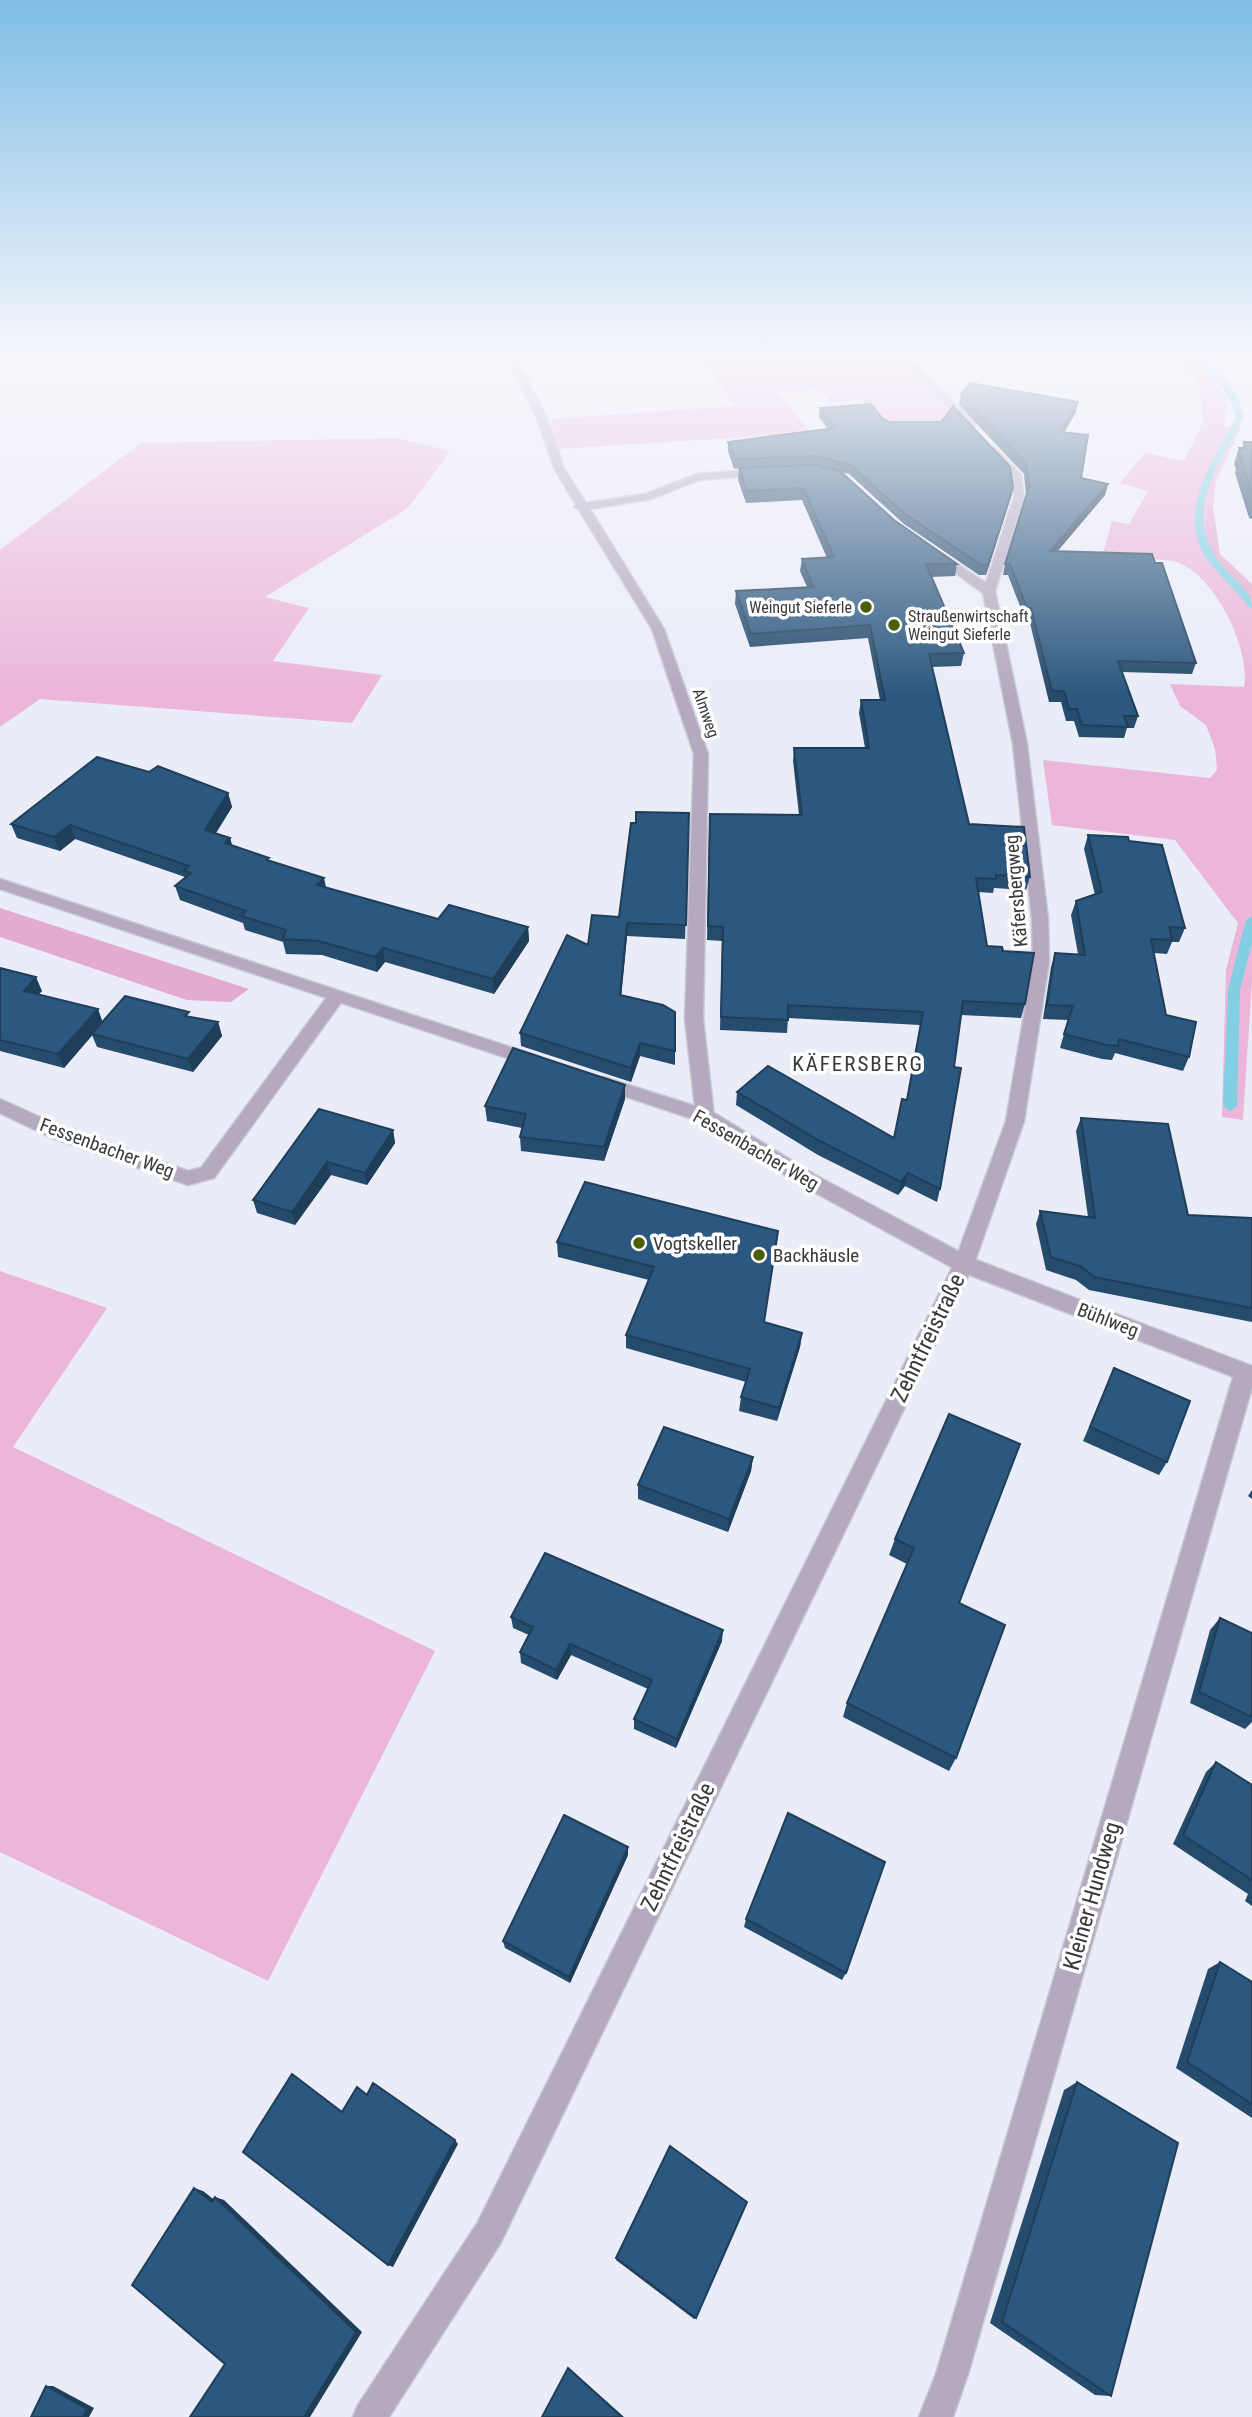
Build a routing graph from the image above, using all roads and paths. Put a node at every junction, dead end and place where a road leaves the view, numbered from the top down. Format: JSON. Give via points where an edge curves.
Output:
{"nodes":[{"id":1,"x":559,"y":468,"type":"edge"},
{"id":2,"x":1010,"y":468,"type":"edge"},
{"id":3,"x":779,"y":471,"type":"edge"},
{"id":4,"x":580,"y":507,"type":"junction"},
{"id":5,"x":921,"y":544,"type":"edge"},
{"id":6,"x":989,"y":591,"type":"junction"},
{"id":7,"x":0,"y":884,"type":"edge"},
{"id":8,"x":336,"y":997,"type":"junction"},
{"id":9,"x":547,"y":1065,"type":"edge"},
{"id":10,"x":587,"y":1078,"type":"edge"},
{"id":11,"x":0,"y":1105,"type":"edge"},
{"id":12,"x":705,"y":1116,"type":"junction"},
{"id":13,"x":964,"y":1264,"type":"junction"},
{"id":14,"x":1249,"y":1375,"type":"edge"},
{"id":15,"x":370,"y":2417,"type":"edge"},
{"id":16,"x":936,"y":2417,"type":"edge"}],
"edges":[{"from":1,"to":4,"type":"street","name":"Almweg"},
{"from":2,"to":6,"type":"street","name":"Käfersbergweg","via":[[1016,474],[1019,497]]},
{"from":3,"to":4,"type":"street","via":[[696,477],[647,497]]},
{"from":4,"to":12,"type":"street","name":"Almweg","via":[[658,629],[701,754],[694,1019]]},
{"from":5,"to":6,"type":"street"},
{"from":6,"to":13,"type":"street","name":"Käfersbergweg","via":[[1020,744],[1041,919],[1041,962],[1015,1121]]},
{"from":7,"to":8,"type":"street"},
{"from":8,"to":9,"type":"street"},
{"from":8,"to":11,"type":"street","name":"Fessenbacher Weg","via":[[207,1173],[188,1178],[56,1132]]},
{"from":10,"to":12,"type":"street","name":"Fessenbacher Weg"},
{"from":12,"to":13,"type":"street","name":"Fessenbacher Weg","via":[[808,1180]]},
{"from":13,"to":14,"type":"street","name":"Bühlweg"},
{"from":13,"to":15,"type":"street","name":"Zehntfreistraße","via":[[489,2233]]},
{"from":14,"to":16,"type":"street","name":"Kleiner Hundweg"}]}
